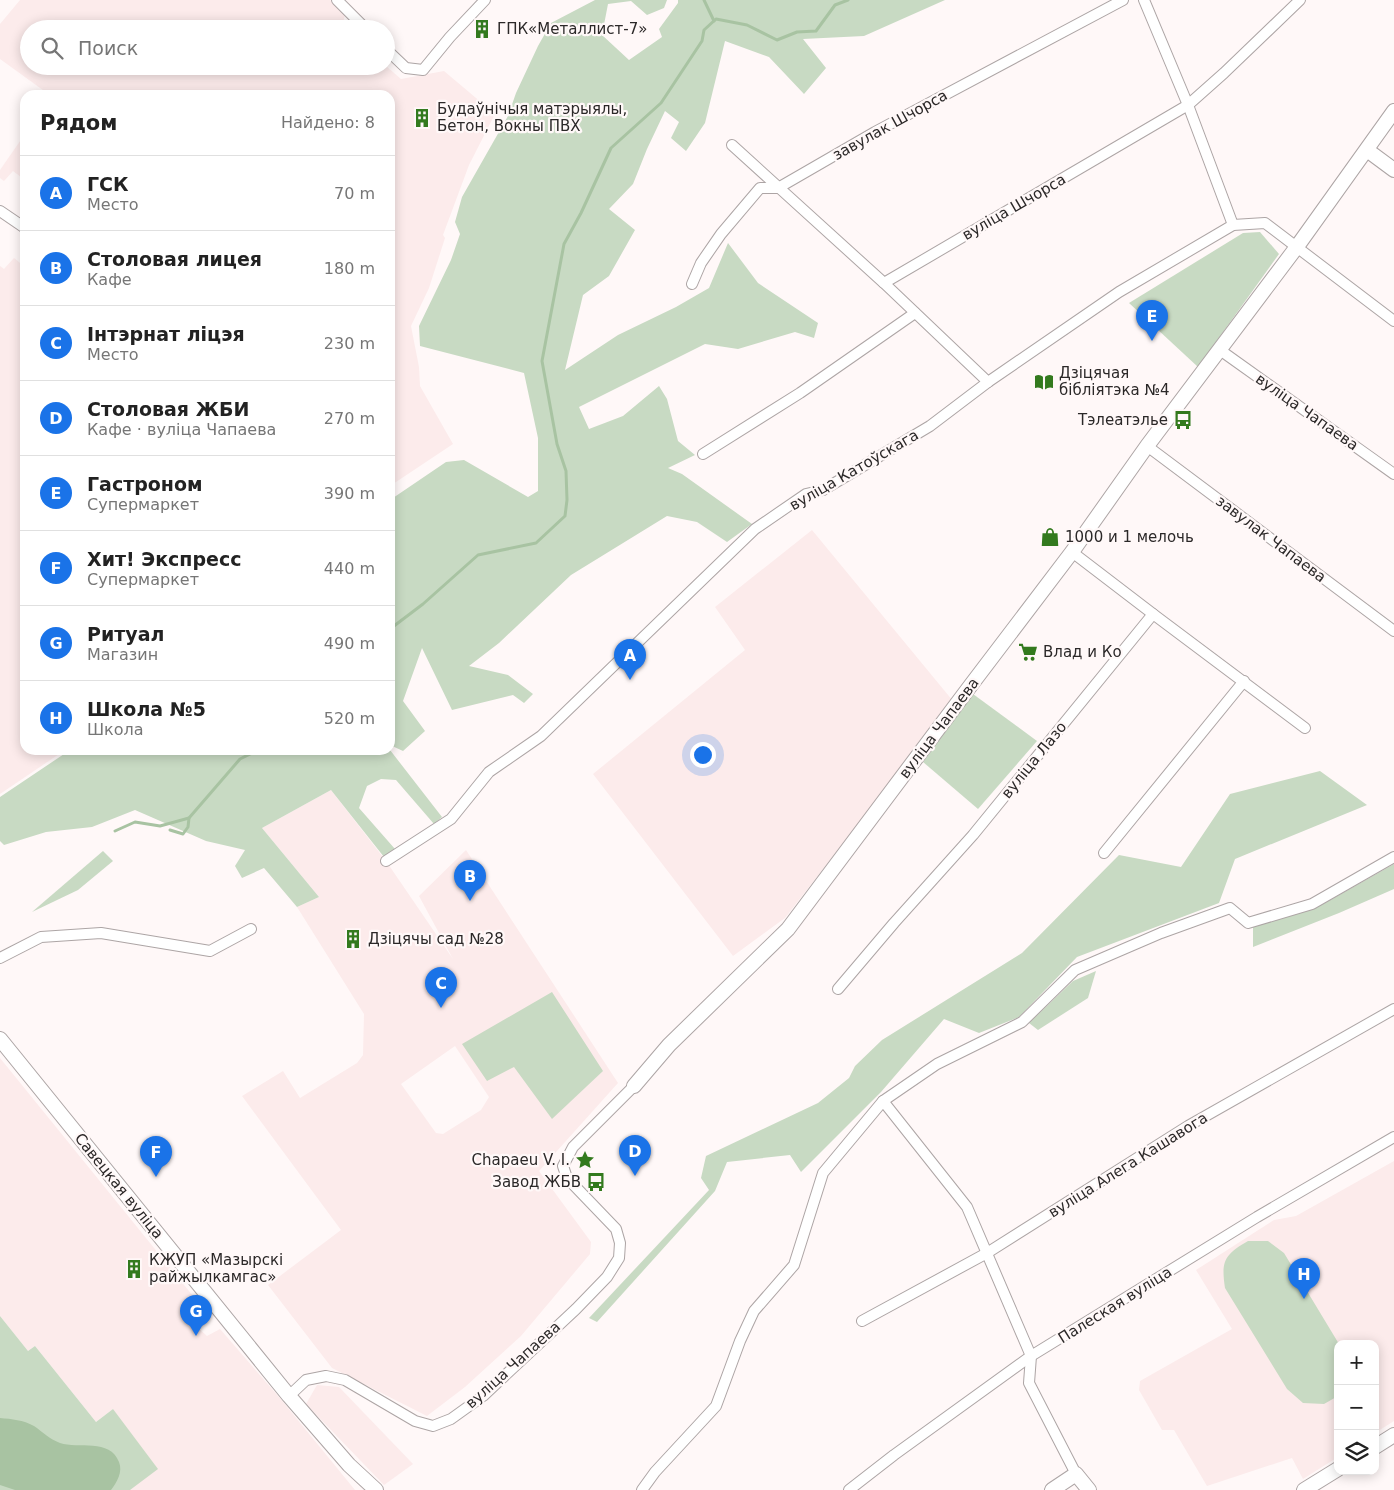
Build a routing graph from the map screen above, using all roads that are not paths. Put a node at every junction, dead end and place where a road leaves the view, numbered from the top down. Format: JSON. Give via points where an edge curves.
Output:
{"nodes":[{"id":1,"x":336,"y":0,"type":"edge"},
{"id":2,"x":485,"y":0,"type":"edge"},
{"id":3,"x":1123,"y":0,"type":"edge"},
{"id":4,"x":1144,"y":0,"type":"edge"},
{"id":5,"x":1300,"y":0,"type":"edge"},
{"id":6,"x":357,"y":20,"type":"edge"},
{"id":7,"x":395,"y":58,"type":"edge"},
{"id":8,"x":1188,"y":105,"type":"junction"},
{"id":9,"x":1394,"y":111,"type":"edge"},
{"id":10,"x":732,"y":145,"type":"dead end"},
{"id":11,"x":1367,"y":150,"type":"junction"},
{"id":12,"x":1394,"y":170,"type":"edge"},
{"id":13,"x":778,"y":188,"type":"junction"},
{"id":14,"x":0,"y":211,"type":"edge"},
{"id":15,"x":20,"y":225,"type":"edge"},
{"id":16,"x":1233,"y":225,"type":"junction"},
{"id":17,"x":1296,"y":248,"type":"junction"},
{"id":18,"x":884,"y":283,"type":"junction"},
{"id":19,"x":692,"y":284,"type":"dead end"},
{"id":20,"x":915,"y":313,"type":"junction"},
{"id":21,"x":1394,"y":320,"type":"edge"},
{"id":22,"x":1220,"y":350,"type":"junction"},
{"id":23,"x":988,"y":382,"type":"junction"},
{"id":24,"x":1147,"y":446,"type":"junction"},
{"id":25,"x":703,"y":454,"type":"dead end"},
{"id":26,"x":1394,"y":474,"type":"edge"},
{"id":27,"x":1072,"y":552,"type":"junction"},
{"id":28,"x":1153,"y":614,"type":"junction"},
{"id":29,"x":1394,"y":632,"type":"edge"},
{"id":30,"x":1244,"y":681,"type":"junction"},
{"id":31,"x":1305,"y":728,"type":"dead end"},
{"id":32,"x":1104,"y":854,"type":"dead end"},
{"id":33,"x":1394,"y":856,"type":"edge"},
{"id":34,"x":386,"y":860,"type":"dead end"},
{"id":35,"x":251,"y":929,"type":"dead end"},
{"id":36,"x":0,"y":958,"type":"edge"},
{"id":37,"x":838,"y":989,"type":"dead end"},
{"id":38,"x":1394,"y":1009,"type":"edge"},
{"id":39,"x":0,"y":1039,"type":"edge"},
{"id":40,"x":634,"y":1086,"type":"joint"},
{"id":41,"x":883,"y":1101,"type":"junction"},
{"id":42,"x":1394,"y":1137,"type":"edge"},
{"id":43,"x":987,"y":1253,"type":"junction"},
{"id":44,"x":862,"y":1321,"type":"dead end"},
{"id":45,"x":1031,"y":1356,"type":"junction"},
{"id":46,"x":289,"y":1396,"type":"junction"},
{"id":47,"x":1394,"y":1435,"type":"edge"},
{"id":48,"x":1379,"y":1444,"type":"edge"},
{"id":49,"x":1334,"y":1471,"type":"edge"},
{"id":50,"x":1076,"y":1474,"type":"junction"},
{"id":51,"x":376,"y":1490,"type":"edge"},
{"id":52,"x":642,"y":1490,"type":"edge"},
{"id":53,"x":849,"y":1490,"type":"edge"},
{"id":54,"x":1052,"y":1490,"type":"edge"},
{"id":55,"x":1089,"y":1490,"type":"edge"},
{"id":56,"x":1304,"y":1490,"type":"edge"}],
"edges":[{"from":1,"to":6,"type":"street"},
{"from":2,"to":7,"type":"street","via":[[422,70],[406,68]]},
{"from":3,"to":13,"type":"street","name":"завулак Шчорса","via":[[875,132]]},
{"from":4,"to":8,"type":"street"},
{"from":5,"to":8,"type":"street","name":"вуліца Шчорса"},
{"from":8,"to":16,"type":"street"},
{"from":8,"to":18,"type":"street","name":"вуліца Шчорса"},
{"from":9,"to":11,"type":"street","name":"вуліца Чапаева"},
{"from":10,"to":13,"type":"street"},
{"from":11,"to":12,"type":"street"},
{"from":11,"to":17,"type":"street","name":"вуліца Чапаева"},
{"from":13,"to":18,"type":"street"},
{"from":13,"to":19,"type":"street","name":"завулак Шчорса","via":[[760,188],[721,234],[701,263]]},
{"from":14,"to":15,"type":"street"},
{"from":16,"to":17,"type":"street","name":"вуліца Катоўскага","via":[[1265,223]]},
{"from":16,"to":23,"type":"street","name":"вуліца Катоўскага","via":[[1120,292]]},
{"from":17,"to":21,"type":"street"},
{"from":17,"to":22,"type":"street","name":"вуліца Чапаева"},
{"from":18,"to":20,"type":"street"},
{"from":20,"to":23,"type":"street"},
{"from":20,"to":25,"type":"street","via":[[800,393]]},
{"from":22,"to":24,"type":"street","name":"вуліца Чапаева"},
{"from":22,"to":26,"type":"street","name":"вуліца Чапаева"},
{"from":23,"to":34,"type":"street","name":"вуліца Катоўскага","via":[[930,426],[823,490],[806,494],[755,529],[540,736],[489,772],[451,819]]},
{"from":24,"to":27,"type":"street","name":"вуліца Чапаева"},
{"from":24,"to":29,"type":"street","name":"завулак Чапаева"},
{"from":27,"to":28,"type":"street"},
{"from":27,"to":40,"type":"street","name":"вуліца Чапаева","via":[[788,929],[669,1045]]},
{"from":28,"to":30,"type":"street"},
{"from":28,"to":37,"type":"street","name":"вуліца Лазо","via":[[973,835]]},
{"from":30,"to":31,"type":"street"},
{"from":30,"to":32,"type":"street"},
{"from":33,"to":41,"type":"street","via":[[1312,904],[1248,923],[1230,908],[1075,970],[1022,1022],[937,1064]]},
{"from":35,"to":36,"type":"street","via":[[210,951],[101,933],[42,937]]},
{"from":38,"to":43,"type":"street","name":"вуліца Алега Кашавога","via":[[1188,1126]]},
{"from":39,"to":46,"type":"street","name":"Савецкая вуліца"},
{"from":40,"to":46,"type":"street","name":"вуліца Чапаева","via":[[573,1147],[563,1166],[567,1178],[616,1229],[620,1258],[607,1277],[576,1309],[483,1396],[451,1419],[433,1426],[415,1421],[344,1380],[326,1376],[306,1380]]},
{"from":41,"to":43,"type":"street","via":[[967,1207]]},
{"from":41,"to":52,"type":"street","via":[[823,1173],[794,1264],[754,1311],[716,1406]]},
{"from":42,"to":45,"type":"street","name":"Палеская вуліца"},
{"from":43,"to":44,"type":"street","name":"вуліца Алега Кашавога"},
{"from":43,"to":45,"type":"street"},
{"from":45,"to":50,"type":"street","via":[[1030,1383]]},
{"from":45,"to":53,"type":"street","name":"Палеская вуліца"},
{"from":46,"to":51,"type":"street","name":"Савецкая вуліца","via":[[349,1465]]},
{"from":47,"to":48,"type":"street"},
{"from":49,"to":56,"type":"street"},
{"from":50,"to":54,"type":"street"},
{"from":50,"to":55,"type":"street"}]}
